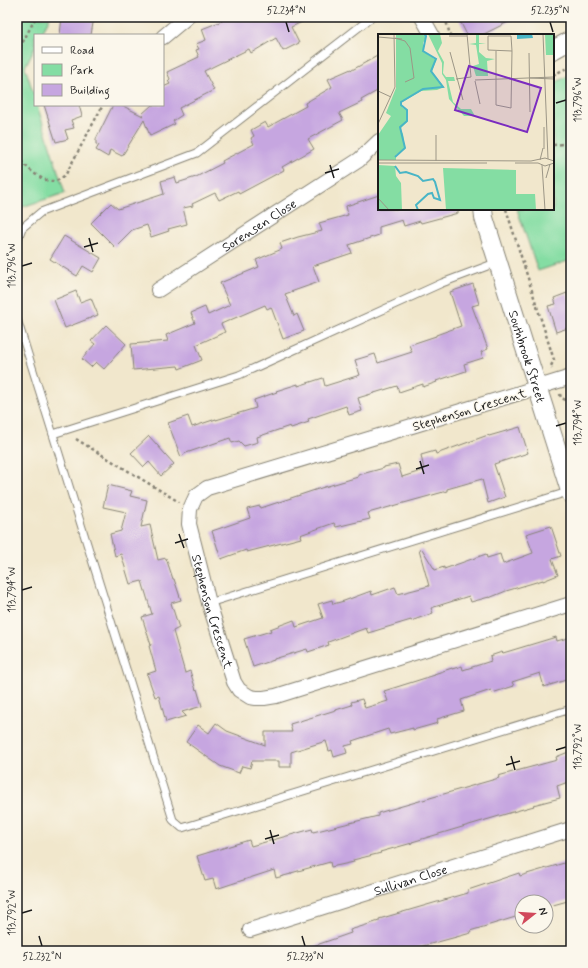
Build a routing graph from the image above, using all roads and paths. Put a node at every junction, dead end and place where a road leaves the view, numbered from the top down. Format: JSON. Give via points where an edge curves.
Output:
{"nodes":[{"id":1,"x":36,"y":17,"type":"edge"},
{"id":2,"x":187,"y":17,"type":"edge"},
{"id":3,"x":372,"y":17,"type":"edge"},
{"id":4,"x":419,"y":17,"type":"edge"},
{"id":5,"x":422,"y":17,"type":"edge"},
{"id":6,"x":445,"y":17,"type":"edge"},
{"id":7,"x":420,"y":34,"type":"edge"},
{"id":8,"x":431,"y":34,"type":"edge"},
{"id":9,"x":450,"y":34,"type":"edge"},
{"id":10,"x":164,"y":36,"type":"edge"},
{"id":11,"x":571,"y":40,"type":"edge"},
{"id":12,"x":554,"y":49,"type":"edge"},
{"id":13,"x":17,"y":53,"type":"edge"},
{"id":14,"x":571,"y":66,"type":"edge"},
{"id":15,"x":554,"y":74,"type":"edge"},
{"id":16,"x":102,"y":106,"type":"edge"},
{"id":17,"x":378,"y":142,"type":"edge"},
{"id":18,"x":554,"y":145,"type":"edge"},
{"id":19,"x":571,"y":145,"type":"edge"},
{"id":20,"x":378,"y":152,"type":"edge"},
{"id":21,"x":17,"y":157,"type":"edge"},
{"id":22,"x":359,"y":160,"type":"junction"},
{"id":23,"x":506,"y":210,"type":"edge"},
{"id":24,"x":482,"y":212,"type":"edge"},
{"id":25,"x":17,"y":241,"type":"edge"},
{"id":26,"x":498,"y":262,"type":"junction"},
{"id":27,"x":158,"y":290,"type":"dead end"},
{"id":28,"x":17,"y":319,"type":"edge"},
{"id":29,"x":550,"y":366,"type":"dead end"},
{"id":30,"x":571,"y":377,"type":"edge"},
{"id":31,"x":538,"y":388,"type":"junction"},
{"id":32,"x":561,"y":398,"type":"dead end"},
{"id":33,"x":571,"y":416,"type":"edge"},
{"id":34,"x":63,"y":431,"type":"junction"},
{"id":35,"x":53,"y":434,"type":"junction"},
{"id":36,"x":571,"y":492,"type":"edge"},
{"id":37,"x":190,"y":509,"type":"junction"},
{"id":38,"x":209,"y":603,"type":"junction"},
{"id":39,"x":571,"y":604,"type":"edge"},
{"id":40,"x":571,"y":709,"type":"edge"},
{"id":41,"x":571,"y":829,"type":"edge"},
{"id":42,"x":250,"y":930,"type":"dead end"}],
"edges":[{"from":1,"to":13,"type":"path"},
{"from":2,"to":10,"type":"street"},
{"from":3,"to":25,"type":"lane","via":[[197,153],[41,212],[22,228]]},
{"from":4,"to":7,"type":"street"},
{"from":5,"to":8,"type":"street"},
{"from":6,"to":9,"type":"path"},
{"from":11,"to":12,"type":"street"},
{"from":14,"to":15,"type":"path"},
{"from":16,"to":21,"type":"path","via":[[66,174],[58,180],[45,180]]},
{"from":17,"to":22,"type":"street","name":"Sorensen Close"},
{"from":18,"to":19,"type":"path"},
{"from":20,"to":22,"type":"street","name":"Sorensen Close"},
{"from":22,"to":27,"type":"street","name":"Sorensen Close"},
{"from":23,"to":29,"type":"path","via":[[554,360]]},
{"from":24,"to":26,"type":"street","name":"Southbrook Street"},
{"from":26,"to":31,"type":"street","name":"Southbrook Street"},
{"from":26,"to":34,"type":"lane","via":[[442,283],[239,375]]},
{"from":28,"to":35,"type":"lane"},
{"from":30,"to":31,"type":"street","name":"Stephenson Crescent"},
{"from":31,"to":36,"type":"street","name":"Southbrook Street"},
{"from":31,"to":37,"type":"street","name":"Stephenson Crescent","via":[[207,488],[196,496]]},
{"from":32,"to":33,"type":"path","via":[[566,400]]},
{"from":34,"to":35,"type":"lane"},
{"from":34,"to":37,"type":"path"},
{"from":35,"to":40,"type":"lane","via":[[173,820],[182,828]]},
{"from":36,"to":38,"type":"lane"},
{"from":37,"to":38,"type":"street","name":"Stephenson Crescent","via":[[190,529]]},
{"from":38,"to":39,"type":"street","name":"Stephenson Crescent","via":[[234,682],[239,690],[256,698],[276,696]]},
{"from":41,"to":42,"type":"street","name":"Sullivan Close"}]}
